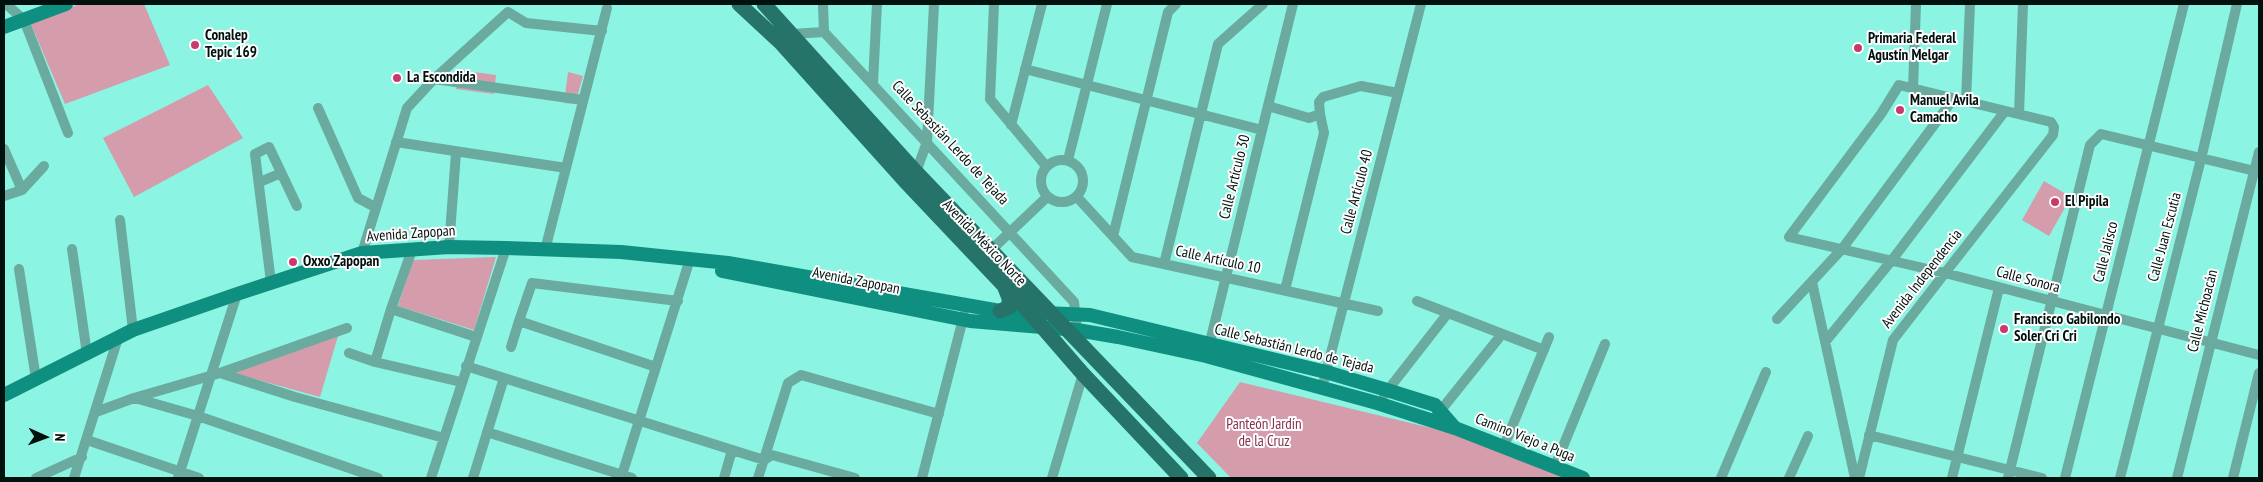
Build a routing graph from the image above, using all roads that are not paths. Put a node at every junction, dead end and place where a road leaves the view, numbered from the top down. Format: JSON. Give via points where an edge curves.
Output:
{"nodes":[{"id":1,"x":6,"y":4,"type":"edge"},
{"id":2,"x":66,"y":4,"type":"edge"},
{"id":3,"x":739,"y":4,"type":"edge"},
{"id":4,"x":764,"y":4,"type":"edge"},
{"id":5,"x":823,"y":4,"type":"edge"},
{"id":6,"x":877,"y":4,"type":"edge"},
{"id":7,"x":934,"y":4,"type":"edge"},
{"id":8,"x":994,"y":4,"type":"edge"},
{"id":9,"x":1042,"y":4,"type":"edge"},
{"id":10,"x":1106,"y":4,"type":"edge"},
{"id":11,"x":1176,"y":4,"type":"edge"},
{"id":12,"x":1263,"y":4,"type":"edge"},
{"id":13,"x":1293,"y":4,"type":"edge"},
{"id":14,"x":1421,"y":4,"type":"edge"},
{"id":15,"x":1916,"y":4,"type":"edge"},
{"id":16,"x":1970,"y":4,"type":"edge"},
{"id":17,"x":2023,"y":4,"type":"edge"},
{"id":18,"x":2184,"y":4,"type":"edge"},
{"id":19,"x":2238,"y":4,"type":"edge"},
{"id":20,"x":607,"y":8,"type":"dead end"},
{"id":21,"x":24,"y":20,"type":"junction"},
{"id":22,"x":4,"y":27,"type":"edge"},
{"id":23,"x":602,"y":31,"type":"junction"},
{"id":24,"x":824,"y":32,"type":"junction"},
{"id":25,"x":786,"y":38,"type":"junction"},
{"id":26,"x":1025,"y":69,"type":"junction"},
{"id":27,"x":434,"y":79,"type":"junction"},
{"id":28,"x":873,"y":83,"type":"junction"},
{"id":29,"x":1087,"y":85,"type":"junction"},
{"id":30,"x":1913,"y":88,"type":"junction"},
{"id":31,"x":1398,"y":93,"type":"junction"},
{"id":32,"x":1954,"y":98,"type":"junction"},
{"id":33,"x":583,"y":100,"type":"junction"},
{"id":34,"x":1145,"y":100,"type":"junction"},
{"id":35,"x":1966,"y":101,"type":"junction"},
{"id":36,"x":1268,"y":106,"type":"junction"},
{"id":37,"x":318,"y":108,"type":"dead end"},
{"id":38,"x":2005,"y":111,"type":"junction"},
{"id":39,"x":1201,"y":114,"type":"junction"},
{"id":40,"x":1320,"y":114,"type":"junction"},
{"id":41,"x":2019,"y":114,"type":"junction"},
{"id":42,"x":1011,"y":125,"type":"junction"},
{"id":43,"x":1262,"y":130,"type":"junction"},
{"id":44,"x":68,"y":133,"type":"dead end"},
{"id":45,"x":396,"y":142,"type":"junction"},
{"id":46,"x":927,"y":142,"type":"junction"},
{"id":47,"x":2148,"y":146,"type":"junction"},
{"id":48,"x":4,"y":149,"type":"edge"},
{"id":49,"x":2259,"y":152,"type":"edge"},
{"id":50,"x":456,"y":153,"type":"junction"},
{"id":51,"x":2201,"y":159,"type":"junction"},
{"id":52,"x":1068,"y":160,"type":"junction"},
{"id":53,"x":44,"y":166,"type":"dead end"},
{"id":54,"x":1046,"y":166,"type":"junction"},
{"id":55,"x":566,"y":168,"type":"junction"},
{"id":56,"x":2257,"y":172,"type":"edge"},
{"id":57,"x":281,"y":173,"type":"junction"},
{"id":58,"x":911,"y":176,"type":"junction"},
{"id":59,"x":260,"y":182,"type":"junction"},
{"id":60,"x":22,"y":190,"type":"junction"},
{"id":61,"x":4,"y":196,"type":"edge"},
{"id":62,"x":1047,"y":196,"type":"junction"},
{"id":63,"x":1077,"y":197,"type":"junction"},
{"id":64,"x":297,"y":206,"type":"dead end"},
{"id":65,"x":376,"y":207,"type":"junction"},
{"id":66,"x":120,"y":220,"type":"dead end"},
{"id":67,"x":1009,"y":232,"type":"junction"},
{"id":68,"x":1113,"y":236,"type":"junction"},
{"id":69,"x":449,"y":247,"type":"junction"},
{"id":70,"x":506,"y":248,"type":"junction"},
{"id":71,"x":72,"y":249,"type":"dead end"},
{"id":72,"x":1842,"y":249,"type":"junction"},
{"id":73,"x":412,"y":250,"type":"junction"},
{"id":74,"x":545,"y":250,"type":"junction"},
{"id":75,"x":362,"y":253,"type":"junction"},
{"id":76,"x":985,"y":255,"type":"junction"},
{"id":77,"x":1892,"y":260,"type":"junction"},
{"id":78,"x":690,"y":261,"type":"junction"},
{"id":79,"x":1164,"y":264,"type":"junction"},
{"id":80,"x":19,"y":269,"type":"dead end"},
{"id":81,"x":1945,"y":273,"type":"junction"},
{"id":82,"x":1226,"y":278,"type":"junction"},
{"id":83,"x":272,"y":282,"type":"junction"},
{"id":84,"x":1812,"y":282,"type":"junction"},
{"id":85,"x":1004,"y":287,"type":"junction"},
{"id":86,"x":1998,"y":288,"type":"junction"},
{"id":87,"x":1285,"y":290,"type":"junction"},
{"id":88,"x":237,"y":294,"type":"junction"},
{"id":89,"x":678,"y":301,"type":"junction"},
{"id":90,"x":1417,"y":301,"type":"dead end"},
{"id":91,"x":2052,"y":301,"type":"junction"},
{"id":92,"x":1343,"y":303,"type":"junction"},
{"id":93,"x":391,"y":309,"type":"junction"},
{"id":94,"x":1378,"y":310,"type":"dead end"},
{"id":95,"x":1000,"y":311,"type":"junction"},
{"id":96,"x":964,"y":313,"type":"junction"},
{"id":97,"x":1448,"y":313,"type":"junction"},
{"id":98,"x":1030,"y":314,"type":"junction"},
{"id":99,"x":1052,"y":315,"type":"junction"},
{"id":100,"x":1076,"y":315,"type":"junction"},
{"id":101,"x":2106,"y":315,"type":"junction"},
{"id":102,"x":1777,"y":319,"type":"dead end"},
{"id":103,"x":519,"y":321,"type":"junction"},
{"id":104,"x":1041,"y":326,"type":"junction"},
{"id":105,"x":347,"y":328,"type":"dead end"},
{"id":106,"x":2157,"y":329,"type":"junction"},
{"id":107,"x":133,"y":330,"type":"junction"},
{"id":108,"x":1071,"y":330,"type":"junction"},
{"id":109,"x":1502,"y":334,"type":"junction"},
{"id":110,"x":476,"y":337,"type":"junction"},
{"id":111,"x":1550,"y":337,"type":"dead end"},
{"id":112,"x":118,"y":338,"type":"junction"},
{"id":113,"x":1825,"y":342,"type":"junction"},
{"id":114,"x":2211,"y":343,"type":"junction"},
{"id":115,"x":1605,"y":344,"type":"dead end"},
{"id":116,"x":511,"y":347,"type":"dead end"},
{"id":117,"x":1208,"y":350,"type":"junction"},
{"id":118,"x":1544,"y":350,"type":"junction"},
{"id":119,"x":87,"y":354,"type":"junction"},
{"id":120,"x":349,"y":354,"type":"dead end"},
{"id":121,"x":2259,"y":355,"type":"edge"},
{"id":122,"x":375,"y":362,"type":"junction"},
{"id":123,"x":466,"y":366,"type":"junction"},
{"id":124,"x":656,"y":367,"type":"junction"},
{"id":125,"x":1326,"y":372,"type":"junction"},
{"id":126,"x":1766,"y":372,"type":"dead end"},
{"id":127,"x":2259,"y":373,"type":"edge"},
{"id":128,"x":216,"y":374,"type":"junction"},
{"id":129,"x":1083,"y":374,"type":"junction"},
{"id":130,"x":504,"y":378,"type":"junction"},
{"id":131,"x":36,"y":379,"type":"junction"},
{"id":132,"x":461,"y":382,"type":"junction"},
{"id":133,"x":1322,"y":388,"type":"junction"},
{"id":134,"x":1388,"y":390,"type":"junction"},
{"id":135,"x":4,"y":395,"type":"edge"},
{"id":136,"x":134,"y":398,"type":"junction"},
{"id":137,"x":1377,"y":403,"type":"junction"},
{"id":138,"x":96,"y":412,"type":"junction"},
{"id":139,"x":939,"y":414,"type":"junction"},
{"id":140,"x":1436,"y":415,"type":"junction"},
{"id":141,"x":198,"y":416,"type":"junction"},
{"id":142,"x":639,"y":421,"type":"junction"},
{"id":143,"x":1455,"y":428,"type":"joint"},
{"id":144,"x":487,"y":432,"type":"junction"},
{"id":145,"x":1869,"y":435,"type":"junction"},
{"id":146,"x":1808,"y":436,"type":"dead end"},
{"id":147,"x":444,"y":438,"type":"junction"},
{"id":148,"x":87,"y":440,"type":"junction"},
{"id":149,"x":1504,"y":446,"type":"junction"},
{"id":150,"x":1180,"y":449,"type":"junction"},
{"id":151,"x":732,"y":450,"type":"junction"},
{"id":152,"x":82,"y":456,"type":"junction"},
{"id":153,"x":1957,"y":457,"type":"junction"},
{"id":154,"x":764,"y":460,"type":"junction"},
{"id":155,"x":1555,"y":466,"type":"junction"},
{"id":156,"x":2009,"y":474,"type":"edge"},
{"id":157,"x":179,"y":475,"type":"edge"},
{"id":158,"x":1176,"y":476,"type":"edge"},
{"id":159,"x":625,"y":477,"type":"edge"},
{"id":160,"x":36,"y":478,"type":"edge"},
{"id":161,"x":74,"y":478,"type":"edge"},
{"id":162,"x":199,"y":478,"type":"edge"},
{"id":163,"x":378,"y":478,"type":"edge"},
{"id":164,"x":431,"y":478,"type":"edge"},
{"id":165,"x":473,"y":478,"type":"edge"},
{"id":166,"x":724,"y":478,"type":"edge"},
{"id":167,"x":758,"y":478,"type":"edge"},
{"id":168,"x":855,"y":478,"type":"edge"},
{"id":169,"x":922,"y":478,"type":"edge"},
{"id":170,"x":1052,"y":478,"type":"edge"},
{"id":171,"x":1208,"y":478,"type":"edge"},
{"id":172,"x":1583,"y":478,"type":"edge"},
{"id":173,"x":1721,"y":478,"type":"edge"},
{"id":174,"x":1790,"y":478,"type":"edge"},
{"id":175,"x":1855,"y":478,"type":"edge"},
{"id":176,"x":1859,"y":478,"type":"edge"},
{"id":177,"x":1952,"y":478,"type":"edge"},
{"id":178,"x":2042,"y":478,"type":"edge"},
{"id":179,"x":2065,"y":478,"type":"edge"},
{"id":180,"x":2120,"y":478,"type":"edge"},
{"id":181,"x":2177,"y":478,"type":"edge"},
{"id":182,"x":2233,"y":478,"type":"edge"}],
"edges":[{"from":1,"to":21,"type":"street"},
{"from":2,"to":21,"type":"main road"},
{"from":3,"to":25,"type":"main road","name":"Avenida México Norte"},
{"from":4,"to":25,"type":"main road","name":"Avenida México Norte"},
{"from":5,"to":24,"type":"street"},
{"from":6,"to":28,"type":"street"},
{"from":7,"to":46,"type":"street"},
{"from":8,"to":42,"type":"street","via":[[990,99]]},
{"from":9,"to":26,"type":"street"},
{"from":10,"to":29,"type":"street"},
{"from":11,"to":34,"type":"street","via":[[1168,12]]},
{"from":12,"to":39,"type":"street","via":[[1218,44]]},
{"from":13,"to":36,"type":"street","name":"Calle Artículo 30"},
{"from":14,"to":31,"type":"street","name":"Calle Artículo 40"},
{"from":15,"to":30,"type":"street"},
{"from":16,"to":35,"type":"street"},
{"from":17,"to":41,"type":"street"},
{"from":18,"to":47,"type":"street","name":"Calle Jalisco"},
{"from":19,"to":51,"type":"street","name":"Calle Juan Escutia"},
{"from":20,"to":23,"type":"street"},
{"from":21,"to":22,"type":"main road"},
{"from":21,"to":44,"type":"street"},
{"from":23,"to":27,"type":"street","via":[[526,23],[508,12]]},
{"from":23,"to":33,"type":"street"},
{"from":24,"to":25,"type":"street"},
{"from":24,"to":28,"type":"street","name":"Calle Sebastián Lerdo de Tejada"},
{"from":25,"to":58,"type":"main road","name":"Avenida México Norte"},
{"from":26,"to":29,"type":"street"},
{"from":26,"to":42,"type":"street"},
{"from":27,"to":33,"type":"street"},
{"from":27,"to":45,"type":"street","via":[[407,108]]},
{"from":28,"to":46,"type":"street","name":"Calle Sebastián Lerdo de Tejada"},
{"from":29,"to":34,"type":"street"},
{"from":29,"to":52,"type":"street"},
{"from":30,"to":32,"type":"street"},
{"from":30,"to":72,"type":"street","name":"Calle Sonora","via":[[1899,85],[1881,114],[1789,236]]},
{"from":31,"to":40,"type":"street","via":[[1361,86],[1323,97],[1319,102]]},
{"from":31,"to":92,"type":"street","name":"Calle Artículo 40"},
{"from":32,"to":35,"type":"street"},
{"from":32,"to":72,"type":"street"},
{"from":33,"to":55,"type":"street"},
{"from":34,"to":39,"type":"street"},
{"from":34,"to":68,"type":"street"},
{"from":35,"to":38,"type":"street"},
{"from":36,"to":40,"type":"street","via":[[1309,118]]},
{"from":36,"to":43,"type":"street","name":"Calle Artículo 30"},
{"from":37,"to":65,"type":"street","via":[[358,198]]},
{"from":38,"to":41,"type":"street"},
{"from":38,"to":77,"type":"street"},
{"from":39,"to":43,"type":"street"},
{"from":39,"to":79,"type":"street"},
{"from":40,"to":87,"type":"street","via":[[1324,133]]},
{"from":41,"to":81,"type":"street","name":"Avenida Independencia","via":[[2051,122],[2053,135]]},
{"from":42,"to":54,"type":"street"},
{"from":43,"to":82,"type":"street","name":"Calle Artículo 30"},
{"from":45,"to":50,"type":"street"},
{"from":45,"to":65,"type":"street"},
{"from":46,"to":58,"type":"street"},
{"from":46,"to":67,"type":"street","name":"Calle Sebastián Lerdo de Tejada"},
{"from":47,"to":51,"type":"street"},
{"from":47,"to":91,"type":"street","via":[[2101,134],[2090,145]]},
{"from":47,"to":101,"type":"street","name":"Calle Jalisco"},
{"from":48,"to":60,"type":"street"},
{"from":49,"to":56,"type":"street","name":"Calle Michoacán"},
{"from":50,"to":55,"type":"street"},
{"from":50,"to":69,"type":"street"},
{"from":51,"to":56,"type":"street"},
{"from":51,"to":106,"type":"street","name":"Calle Juan Escutia"},
{"from":52,"to":54,"type":"street","via":[[1056,160]]},
{"from":52,"to":63,"type":"street","via":[[1080,169],[1083,176]]},
{"from":53,"to":60,"type":"street"},
{"from":54,"to":62,"type":"street","via":[[1040,182]]},
{"from":55,"to":74,"type":"street"},
{"from":56,"to":114,"type":"street","name":"Calle Michoacán"},
{"from":57,"to":59,"type":"street"},
{"from":57,"to":59,"type":"street","via":[[269,147],[255,154]]},
{"from":57,"to":64,"type":"street"},
{"from":58,"to":76,"type":"main road","name":"Avenida México Norte"},
{"from":59,"to":83,"type":"street"},
{"from":60,"to":61,"type":"street"},
{"from":62,"to":63,"type":"street","via":[[1065,203]]},
{"from":62,"to":67,"type":"street"},
{"from":63,"to":68,"type":"street","name":"Calle Artículo 10"},
{"from":65,"to":75,"type":"street"},
{"from":66,"to":107,"type":"street"},
{"from":67,"to":76,"type":"street"},
{"from":67,"to":100,"type":"street","name":"Calle Sebastián Lerdo de Tejada","via":[[1074,302]]},
{"from":68,"to":79,"type":"street","name":"Calle Artículo 10","via":[[1132,257]]},
{"from":69,"to":70,"type":"main road","name":"Avenida Zapopan"},
{"from":69,"to":73,"type":"main road","name":"Avenida Zapopan"},
{"from":70,"to":74,"type":"main road","name":"Avenida Zapopan"},
{"from":70,"to":110,"type":"street"},
{"from":71,"to":119,"type":"street"},
{"from":72,"to":77,"type":"street","name":"Calle Sonora"},
{"from":72,"to":84,"type":"street"},
{"from":73,"to":75,"type":"main road","name":"Avenida Zapopan"},
{"from":73,"to":93,"type":"street"},
{"from":74,"to":78,"type":"main road","name":"Avenida Zapopan","via":[[621,252]]},
{"from":75,"to":83,"type":"main road","name":"Avenida Zapopan"},
{"from":76,"to":85,"type":"main road","name":"Avenida México Norte"},
{"from":76,"to":99,"type":"main road","name":"Avenida México Norte"},
{"from":77,"to":81,"type":"street","name":"Calle Sonora"},
{"from":77,"to":113,"type":"street"},
{"from":78,"to":89,"type":"street"},
{"from":78,"to":96,"type":"main road","name":"Avenida Zapopan"},
{"from":79,"to":82,"type":"street","name":"Calle Artículo 10"},
{"from":80,"to":131,"type":"street"},
{"from":81,"to":86,"type":"street","name":"Calle Sonora"},
{"from":81,"to":145,"type":"street","name":"Avenida Independencia","via":[[1893,340]]},
{"from":82,"to":87,"type":"street","name":"Calle Artículo 10"},
{"from":82,"to":117,"type":"street","name":"Calle Artículo 30"},
{"from":83,"to":88,"type":"main road","name":"Avenida Zapopan"},
{"from":84,"to":102,"type":"street"},
{"from":84,"to":113,"type":"street"},
{"from":85,"to":95,"type":"main road","via":[[1009,306]]},
{"from":85,"to":98,"type":"main road","name":"Avenida México Norte"},
{"from":86,"to":91,"type":"street","name":"Calle Sonora"},
{"from":86,"to":153,"type":"street"},
{"from":87,"to":92,"type":"street","name":"Calle Artículo 10"},
{"from":88,"to":107,"type":"main road","name":"Avenida Zapopan"},
{"from":88,"to":128,"type":"street"},
{"from":89,"to":103,"type":"street","via":[[532,283]]},
{"from":89,"to":124,"type":"street"},
{"from":90,"to":97,"type":"street"},
{"from":91,"to":101,"type":"street","name":"Calle Sonora"},
{"from":91,"to":156,"type":"street"},
{"from":92,"to":94,"type":"street","name":"Calle Artículo 10"},
{"from":92,"to":125,"type":"street","name":"Calle Artículo 40"},
{"from":93,"to":110,"type":"street"},
{"from":93,"to":122,"type":"street"},
{"from":95,"to":96,"type":"main road","name":"Avenida Zapopan"},
{"from":95,"to":98,"type":"main road","name":"Calle Sebastián Lerdo de Tejada"},
{"from":96,"to":104,"type":"main road","name":"Avenida Zapopan"},
{"from":96,"to":139,"type":"street"},
{"from":97,"to":109,"type":"street"},
{"from":97,"to":134,"type":"street","name":"Calle Sebastián Lerdo de Tejada"},
{"from":98,"to":99,"type":"main road","name":"Calle Sebastián Lerdo de Tejada"},
{"from":98,"to":104,"type":"main road","name":"Avenida México Norte"},
{"from":99,"to":100,"type":"main road","name":"Calle Sebastián Lerdo de Tejada"},
{"from":99,"to":108,"type":"main road","name":"Avenida México Norte"},
{"from":100,"to":108,"type":"street","name":"Calle Sebastián Lerdo de Tejada"},
{"from":100,"to":117,"type":"main road","name":"Calle Sebastián Lerdo de Tejada","via":[[1090,315]]},
{"from":101,"to":106,"type":"street","name":"Calle Sonora"},
{"from":101,"to":179,"type":"street","name":"Calle Jalisco"},
{"from":103,"to":116,"type":"street"},
{"from":103,"to":124,"type":"street"},
{"from":104,"to":108,"type":"main road","name":"Calle Sebastián Lerdo de Tejada"},
{"from":104,"to":129,"type":"main road","name":"Avenida México Norte"},
{"from":105,"to":128,"type":"street"},
{"from":106,"to":114,"type":"street","name":"Calle Sonora"},
{"from":106,"to":180,"type":"street","name":"Calle Juan Escutia"},
{"from":107,"to":112,"type":"main road","name":"Avenida Zapopan"},
{"from":108,"to":117,"type":"main road","name":"Calle Sebastián Lerdo de Tejada"},
{"from":108,"to":150,"type":"main road","name":"Avenida México Norte"},
{"from":109,"to":118,"type":"street"},
{"from":109,"to":140,"type":"street"},
{"from":110,"to":123,"type":"street"},
{"from":111,"to":118,"type":"street"},
{"from":112,"to":119,"type":"main road","name":"Avenida Zapopan"},
{"from":112,"to":138,"type":"street"},
{"from":113,"to":175,"type":"street"},
{"from":114,"to":121,"type":"street","name":"Calle Sonora"},
{"from":114,"to":181,"type":"street","name":"Calle Michoacán"},
{"from":115,"to":155,"type":"street"},
{"from":117,"to":125,"type":"main road","name":"Calle Sebastián Lerdo de Tejada"},
{"from":117,"to":133,"type":"main road","name":"Calle Sebastián Lerdo de Tejada"},
{"from":118,"to":149,"type":"street"},
{"from":119,"to":131,"type":"main road","name":"Avenida Zapopan"},
{"from":120,"to":122,"type":"street"},
{"from":122,"to":132,"type":"street"},
{"from":123,"to":130,"type":"street"},
{"from":123,"to":132,"type":"street"},
{"from":124,"to":142,"type":"street"},
{"from":125,"to":133,"type":"street","name":"Calle Artículo 40"},
{"from":125,"to":134,"type":"main road","name":"Calle Sebastián Lerdo de Tejada"},
{"from":126,"to":173,"type":"street"},
{"from":127,"to":182,"type":"street"},
{"from":128,"to":136,"type":"street"},
{"from":128,"to":141,"type":"street"},
{"from":128,"to":147,"type":"street"},
{"from":129,"to":158,"type":"main road","name":"Avenida México Norte"},
{"from":129,"to":170,"type":"street"},
{"from":130,"to":142,"type":"street"},
{"from":130,"to":144,"type":"street"},
{"from":131,"to":135,"type":"main road","name":"Avenida Zapopan"},
{"from":132,"to":147,"type":"street"},
{"from":133,"to":137,"type":"main road","name":"Calle Sebastián Lerdo de Tejada"},
{"from":134,"to":137,"type":"street","name":"Calle Sebastián Lerdo de Tejada"},
{"from":134,"to":140,"type":"main road","name":"Calle Sebastián Lerdo de Tejada","via":[[1435,405]]},
{"from":136,"to":138,"type":"street"},
{"from":136,"to":141,"type":"street"},
{"from":137,"to":140,"type":"main road","name":"Calle Sebastián Lerdo de Tejada"},
{"from":138,"to":148,"type":"street"},
{"from":139,"to":154,"type":"street","via":[[801,376],[788,383]]},
{"from":139,"to":169,"type":"street"},
{"from":140,"to":143,"type":"main road","name":"Calle Sebastián Lerdo de Tejada"},
{"from":141,"to":157,"type":"street"},
{"from":141,"to":163,"type":"street"},
{"from":142,"to":151,"type":"street"},
{"from":142,"to":159,"type":"street"},
{"from":143,"to":149,"type":"main road","name":"Camino Viejo a Puga"},
{"from":144,"to":159,"type":"street"},
{"from":144,"to":165,"type":"street"},
{"from":145,"to":153,"type":"street"},
{"from":145,"to":176,"type":"street","name":"Avenida Independencia"},
{"from":146,"to":174,"type":"street"},
{"from":147,"to":164,"type":"street"},
{"from":148,"to":152,"type":"street"},
{"from":148,"to":157,"type":"street"},
{"from":149,"to":155,"type":"main road","name":"Camino Viejo a Puga"},
{"from":150,"to":158,"type":"street"},
{"from":150,"to":171,"type":"main road","name":"Avenida México Norte"},
{"from":151,"to":154,"type":"street"},
{"from":151,"to":166,"type":"street"},
{"from":152,"to":160,"type":"street"},
{"from":152,"to":161,"type":"street"},
{"from":153,"to":156,"type":"street"},
{"from":153,"to":177,"type":"street"},
{"from":154,"to":167,"type":"street"},
{"from":154,"to":168,"type":"street","via":[[772,455]]},
{"from":155,"to":172,"type":"main road","name":"Camino Viejo a Puga"},
{"from":156,"to":178,"type":"street"},
{"from":157,"to":162,"type":"street"}]}
